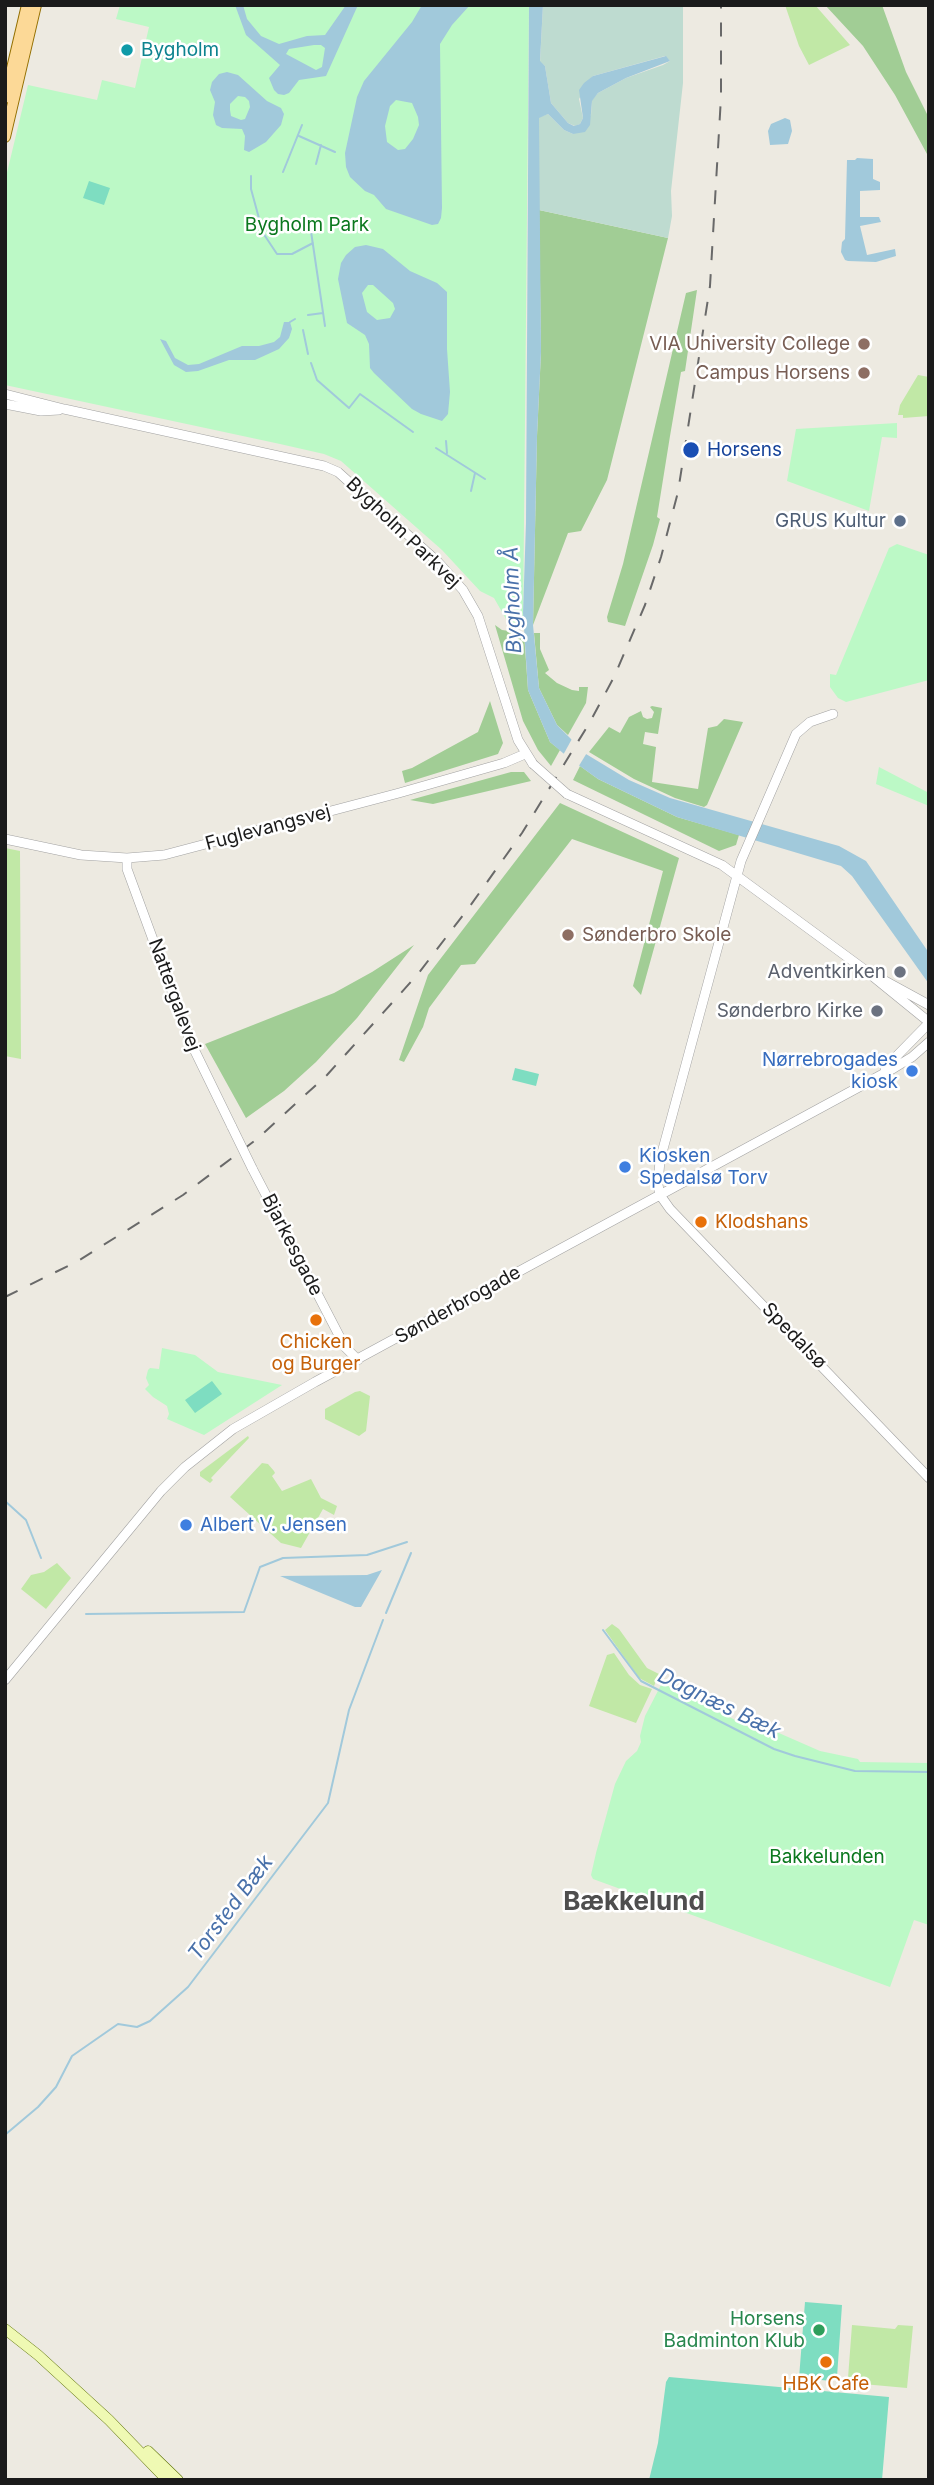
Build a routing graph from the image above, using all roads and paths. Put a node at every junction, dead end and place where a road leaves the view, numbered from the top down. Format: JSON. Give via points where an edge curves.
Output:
{"nodes":[{"id":1,"x":27,"y":5,"type":"edge"},
{"id":2,"x":36,"y":5,"type":"edge"},
{"id":3,"x":5,"y":98,"type":"edge"},
{"id":4,"x":5,"y":137,"type":"edge"},
{"id":5,"x":5,"y":394,"type":"edge"},
{"id":6,"x":5,"y":404,"type":"edge"},
{"id":7,"x":64,"y":409,"type":"junction"},
{"id":8,"x":833,"y":713,"type":"dead end"},
{"id":9,"x":525,"y":754,"type":"junction"},
{"id":10,"x":5,"y":839,"type":"edge"},
{"id":11,"x":127,"y":859,"type":"junction"},
{"id":12,"x":737,"y":875,"type":"junction"},
{"id":13,"x":865,"y":970,"type":"junction"},
{"id":14,"x":929,"y":1005,"type":"edge"},
{"id":15,"x":929,"y":1023,"type":"edge"},
{"id":16,"x":929,"y":1042,"type":"edge"},
{"id":17,"x":879,"y":1074,"type":"junction"},
{"id":18,"x":232,"y":1127,"type":"joint"},
{"id":19,"x":660,"y":1195,"type":"junction"},
{"id":20,"x":358,"y":1360,"type":"junction"},
{"id":21,"x":929,"y":1478,"type":"edge"},
{"id":22,"x":5,"y":1680,"type":"edge"},
{"id":23,"x":5,"y":2329,"type":"edge"},
{"id":24,"x":122,"y":2432,"type":"junction"},
{"id":25,"x":167,"y":2480,"type":"edge"},
{"id":26,"x":178,"y":2480,"type":"edge"}],
"edges":[{"from":1,"to":3,"type":"main road"},
{"from":2,"to":4,"type":"main road"},
{"from":5,"to":7,"type":"street","name":"Bygholm Parkvej"},
{"from":6,"to":7,"type":"street","name":"Bygholm Parkvej","via":[[41,411]]},
{"from":7,"to":9,"type":"street","name":"Bygholm Parkvej","via":[[324,466],[349,480],[463,590],[478,616]]},
{"from":8,"to":12,"type":"street","via":[[810,722],[796,734]]},
{"from":9,"to":11,"type":"street","name":"Fuglevangsvej","via":[[238,837]]},
{"from":9,"to":12,"type":"street","name":"Bygholm Parkvej","bridge":true,"via":[[567,794]]},
{"from":10,"to":11,"type":"street","name":"Fuglevangsvej"},
{"from":11,"to":18,"type":"street","name":"Nattergalevej","via":[[197,1058]]},
{"from":12,"to":13,"type":"street","name":"Bygholm Parkvej"},
{"from":12,"to":19,"type":"street","via":[[660,1160]]},
{"from":13,"to":14,"type":"street","name":"Bygholm Parkvej"},
{"from":13,"to":15,"type":"street","name":"Bygholm Parkvej"},
{"from":15,"to":17,"type":"street","name":"Sønderbrogade"},
{"from":16,"to":17,"type":"street","name":"Sønderbrogade"},
{"from":17,"to":19,"type":"street","name":"Sønderbrogade"},
{"from":18,"to":20,"type":"street","name":"Bjarkesgade","bridge":true,"via":[[345,1347]]},
{"from":19,"to":20,"type":"street","name":"Sønderbrogade"},
{"from":19,"to":21,"type":"street","name":"Spedalsø"},
{"from":20,"to":22,"type":"street","name":"Sønderbrogade","via":[[264,1409],[208,1448],[161,1491]]},
{"from":23,"to":24,"type":"main road"},
{"from":24,"to":25,"type":"main road"},
{"from":24,"to":26,"type":"main road"}]}
